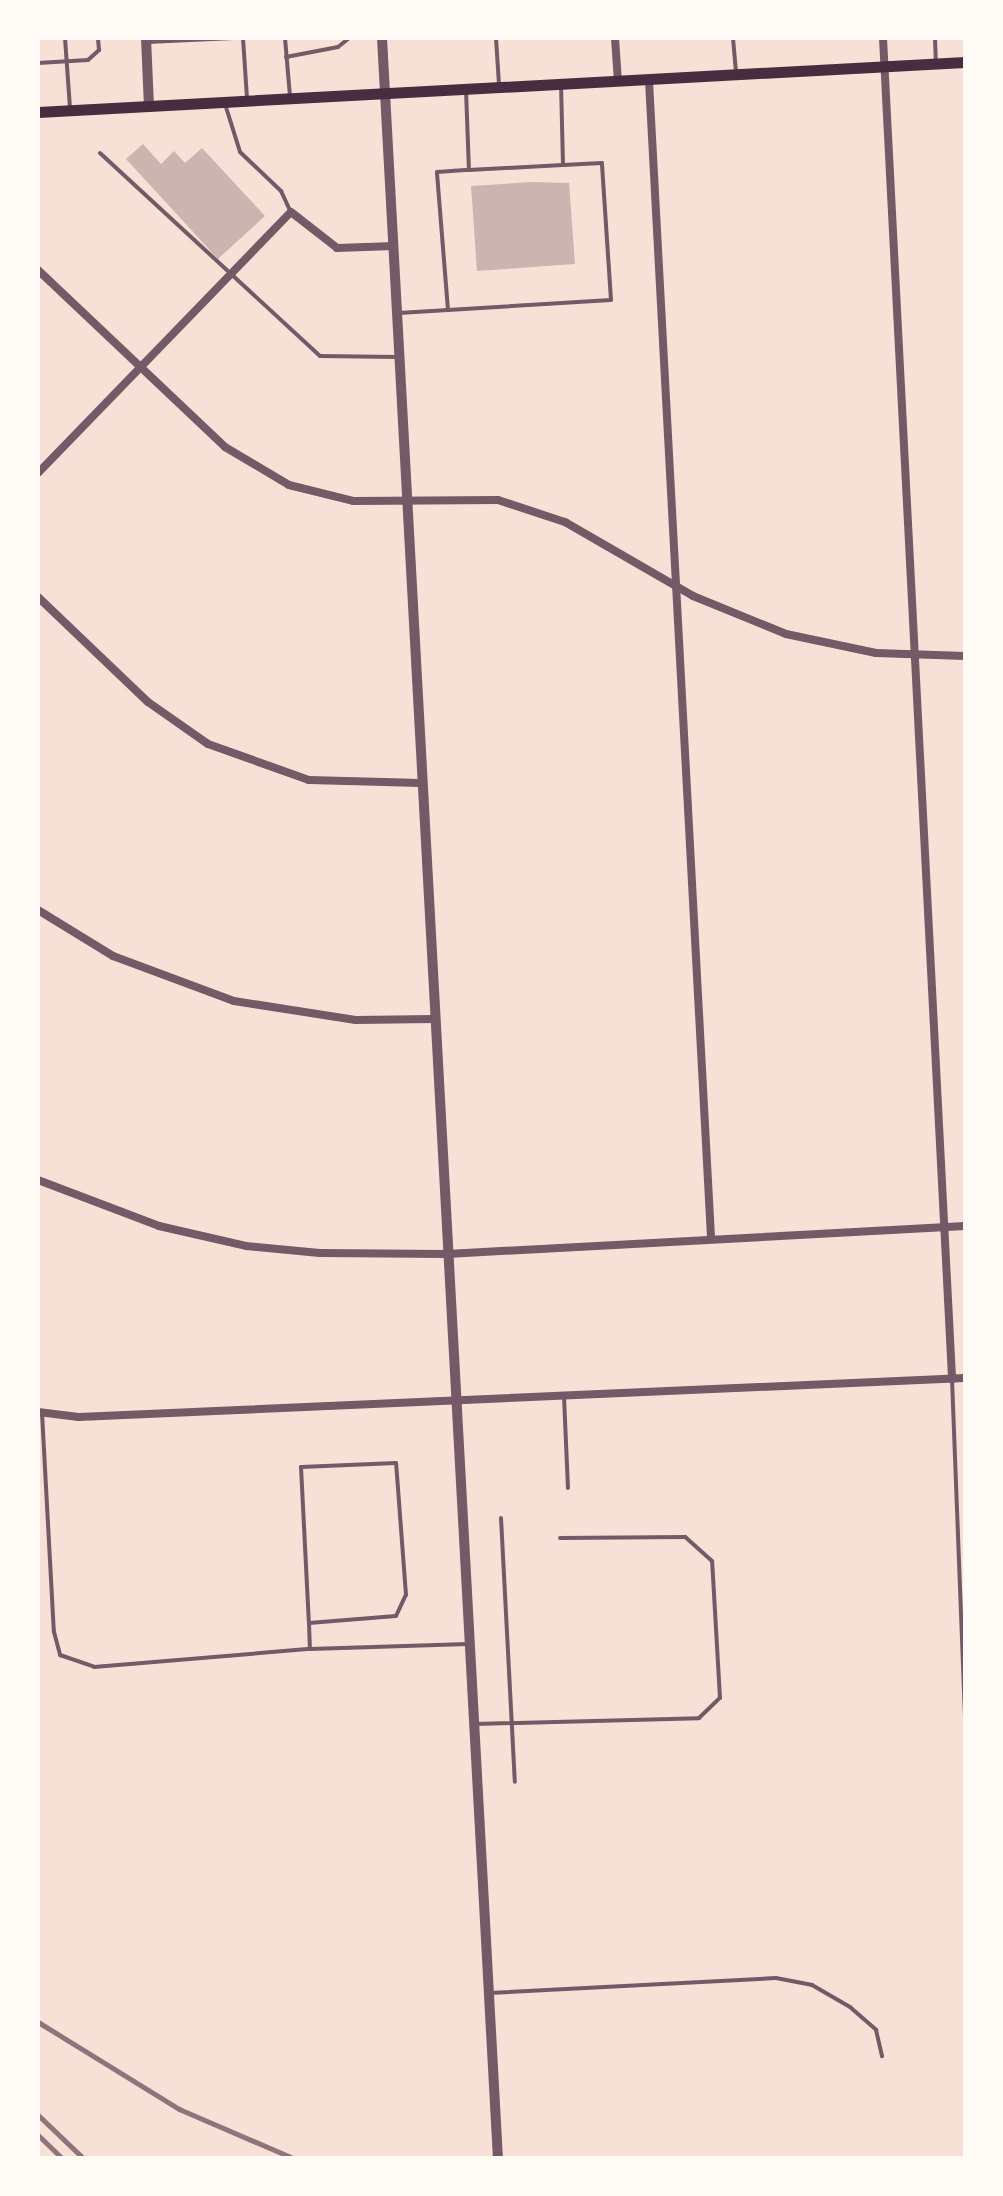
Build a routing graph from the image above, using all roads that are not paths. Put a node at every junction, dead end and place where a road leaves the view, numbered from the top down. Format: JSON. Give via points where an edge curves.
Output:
{"nodes":[{"id":1,"x":65,"y":38,"type":"edge"},
{"id":2,"x":98,"y":38,"type":"edge"},
{"id":3,"x":234,"y":38,"type":"edge"},
{"id":4,"x":243,"y":38,"type":"edge"},
{"id":5,"x":285,"y":38,"type":"edge"},
{"id":6,"x":349,"y":38,"type":"edge"},
{"id":7,"x":382,"y":38,"type":"edge"},
{"id":8,"x":496,"y":38,"type":"edge"},
{"id":9,"x":615,"y":38,"type":"edge"},
{"id":10,"x":733,"y":38,"type":"edge"},
{"id":11,"x":883,"y":38,"type":"edge"},
{"id":12,"x":935,"y":38,"type":"edge"},
{"id":13,"x":146,"y":40,"type":"edge"},
{"id":14,"x":286,"y":57,"type":"junction"},
{"id":15,"x":67,"y":62,"type":"junction"},
{"id":16,"x":965,"y":62,"type":"edge"},
{"id":17,"x":38,"y":63,"type":"edge"},
{"id":18,"x":936,"y":64,"type":"junction"},
{"id":19,"x":884,"y":66,"type":"junction"},
{"id":20,"x":736,"y":76,"type":"junction"},
{"id":21,"x":649,"y":81,"type":"junction"},
{"id":22,"x":618,"y":82,"type":"junction"},
{"id":23,"x":561,"y":85,"type":"junction"},
{"id":24,"x":499,"y":88,"type":"junction"},
{"id":25,"x":466,"y":89,"type":"junction"},
{"id":26,"x":385,"y":93,"type":"junction"},
{"id":27,"x":290,"y":98,"type":"junction"},
{"id":28,"x":247,"y":100,"type":"junction"},
{"id":29,"x":224,"y":102,"type":"junction"},
{"id":30,"x":149,"y":106,"type":"junction"},
{"id":31,"x":70,"y":110,"type":"junction"},
{"id":32,"x":38,"y":112,"type":"edge"},
{"id":33,"x":100,"y":153,"type":"dead end"},
{"id":34,"x":563,"y":165,"type":"junction"},
{"id":35,"x":469,"y":170,"type":"junction"},
{"id":36,"x":291,"y":212,"type":"junction"},
{"id":37,"x":394,"y":246,"type":"junction"},
{"id":38,"x":38,"y":270,"type":"edge"},
{"id":39,"x":231,"y":273,"type":"junction"},
{"id":40,"x":448,"y":310,"type":"junction"},
{"id":41,"x":396,"y":314,"type":"junction"},
{"id":42,"x":398,"y":357,"type":"junction"},
{"id":43,"x":138,"y":367,"type":"junction"},
{"id":44,"x":38,"y":473,"type":"edge"},
{"id":45,"x":406,"y":502,"type":"junction"},
{"id":46,"x":674,"y":584,"type":"junction"},
{"id":47,"x":38,"y":597,"type":"edge"},
{"id":48,"x":916,"y":656,"type":"junction"},
{"id":49,"x":965,"y":656,"type":"edge"},
{"id":50,"x":421,"y":783,"type":"junction"},
{"id":51,"x":38,"y":910,"type":"edge"},
{"id":52,"x":434,"y":1019,"type":"junction"},
{"id":53,"x":38,"y":1180,"type":"edge"},
{"id":54,"x":965,"y":1226,"type":"edge"},
{"id":55,"x":947,"y":1227,"type":"junction"},
{"id":56,"x":711,"y":1238,"type":"junction"},
{"id":57,"x":447,"y":1254,"type":"junction"},
{"id":58,"x":965,"y":1378,"type":"edge"},
{"id":59,"x":952,"y":1379,"type":"junction"},
{"id":60,"x":564,"y":1397,"type":"junction"},
{"id":61,"x":455,"y":1403,"type":"junction"},
{"id":62,"x":40,"y":1412,"type":"edge"},
{"id":63,"x":568,"y":1488,"type":"dead end"},
{"id":64,"x":501,"y":1518,"type":"dead end"},
{"id":65,"x":560,"y":1538,"type":"dead end"},
{"id":66,"x":309,"y":1623,"type":"junction"},
{"id":67,"x":468,"y":1644,"type":"junction"},
{"id":68,"x":310,"y":1649,"type":"junction"},
{"id":69,"x":965,"y":1719,"type":"edge"},
{"id":70,"x":473,"y":1724,"type":"junction"},
{"id":71,"x":512,"y":1725,"type":"junction"},
{"id":72,"x":515,"y":1782,"type":"dead end"},
{"id":73,"x":488,"y":1993,"type":"junction"},
{"id":74,"x":882,"y":2056,"type":"dead end"},
{"id":75,"x":498,"y":2158,"type":"edge"}],
"edges":[{"from":1,"to":15,"type":"lane"},
{"from":2,"to":15,"type":"lane","via":[[99,50],[88,60]]},
{"from":3,"to":13,"type":"lane"},
{"from":4,"to":28,"type":"lane"},
{"from":5,"to":14,"type":"lane"},
{"from":6,"to":14,"type":"lane","via":[[338,47]]},
{"from":7,"to":26,"type":"street"},
{"from":8,"to":24,"type":"lane"},
{"from":9,"to":22,"type":"street"},
{"from":10,"to":20,"type":"lane"},
{"from":11,"to":19,"type":"street"},
{"from":12,"to":18,"type":"lane"},
{"from":13,"to":30,"type":"street"},
{"from":14,"to":27,"type":"lane"},
{"from":15,"to":17,"type":"lane"},
{"from":15,"to":31,"type":"lane"},
{"from":16,"to":18,"type":"main road"},
{"from":18,"to":19,"type":"main road"},
{"from":19,"to":20,"type":"main road"},
{"from":19,"to":48,"type":"street"},
{"from":20,"to":21,"type":"main road"},
{"from":21,"to":22,"type":"main road"},
{"from":21,"to":46,"type":"street"},
{"from":22,"to":23,"type":"main road"},
{"from":23,"to":24,"type":"main road"},
{"from":23,"to":34,"type":"lane"},
{"from":24,"to":25,"type":"main road"},
{"from":25,"to":26,"type":"main road"},
{"from":25,"to":35,"type":"lane"},
{"from":26,"to":27,"type":"main road"},
{"from":26,"to":37,"type":"street"},
{"from":27,"to":28,"type":"main road"},
{"from":28,"to":29,"type":"main road"},
{"from":29,"to":30,"type":"main road"},
{"from":29,"to":36,"type":"lane","via":[[240,152],[281,191]]},
{"from":30,"to":31,"type":"main road"},
{"from":31,"to":32,"type":"main road"},
{"from":33,"to":39,"type":"lane"},
{"from":34,"to":35,"type":"lane"},
{"from":34,"to":40,"type":"lane","via":[[602,163],[611,300]]},
{"from":35,"to":40,"type":"lane","via":[[437,172]]},
{"from":36,"to":37,"type":"street","via":[[337,248]]},
{"from":36,"to":39,"type":"street"},
{"from":37,"to":41,"type":"street"},
{"from":38,"to":43,"type":"street"},
{"from":39,"to":42,"type":"lane","via":[[320,356]]},
{"from":39,"to":43,"type":"street"},
{"from":40,"to":41,"type":"lane"},
{"from":41,"to":42,"type":"street"},
{"from":42,"to":45,"type":"street"},
{"from":43,"to":44,"type":"street"},
{"from":43,"to":45,"type":"street","via":[[225,447],[266,475],[336,499]]},
{"from":45,"to":46,"type":"street","via":[[498,500],[598,538]]},
{"from":45,"to":50,"type":"street"},
{"from":46,"to":48,"type":"street","via":[[732,615],[786,634],[842,648]]},
{"from":46,"to":56,"type":"street"},
{"from":47,"to":50,"type":"street","via":[[148,702],[208,744],[309,780]]},
{"from":48,"to":49,"type":"street"},
{"from":48,"to":55,"type":"street"},
{"from":50,"to":52,"type":"street"},
{"from":51,"to":52,"type":"street","via":[[113,956],[234,1001],[356,1020]]},
{"from":52,"to":57,"type":"street"},
{"from":53,"to":57,"type":"street","via":[[159,1226],[246,1246],[320,1253]]},
{"from":54,"to":55,"type":"street"},
{"from":55,"to":56,"type":"street"},
{"from":55,"to":59,"type":"street"},
{"from":56,"to":57,"type":"street"},
{"from":57,"to":61,"type":"street"},
{"from":58,"to":59,"type":"street"},
{"from":59,"to":60,"type":"street"},
{"from":59,"to":69,"type":"lane"},
{"from":60,"to":61,"type":"street"},
{"from":60,"to":63,"type":"lane"},
{"from":61,"to":62,"type":"street","via":[[79,1417]]},
{"from":61,"to":67,"type":"street"},
{"from":62,"to":68,"type":"lane","via":[[54,1632],[60,1655],[94,1667]]},
{"from":64,"to":71,"type":"lane"},
{"from":65,"to":71,"type":"lane","via":[[685,1537],[712,1561],[720,1698],[699,1718]]},
{"from":66,"to":66,"type":"lane","via":[[301,1467],[396,1463],[406,1595],[396,1616]]},
{"from":66,"to":68,"type":"lane"},
{"from":67,"to":68,"type":"lane"},
{"from":67,"to":70,"type":"street"},
{"from":70,"to":71,"type":"lane"},
{"from":70,"to":73,"type":"street"},
{"from":71,"to":72,"type":"lane"},
{"from":73,"to":74,"type":"lane","via":[[759,1979],[812,1985],[876,2030]]},
{"from":73,"to":75,"type":"street"}]}
